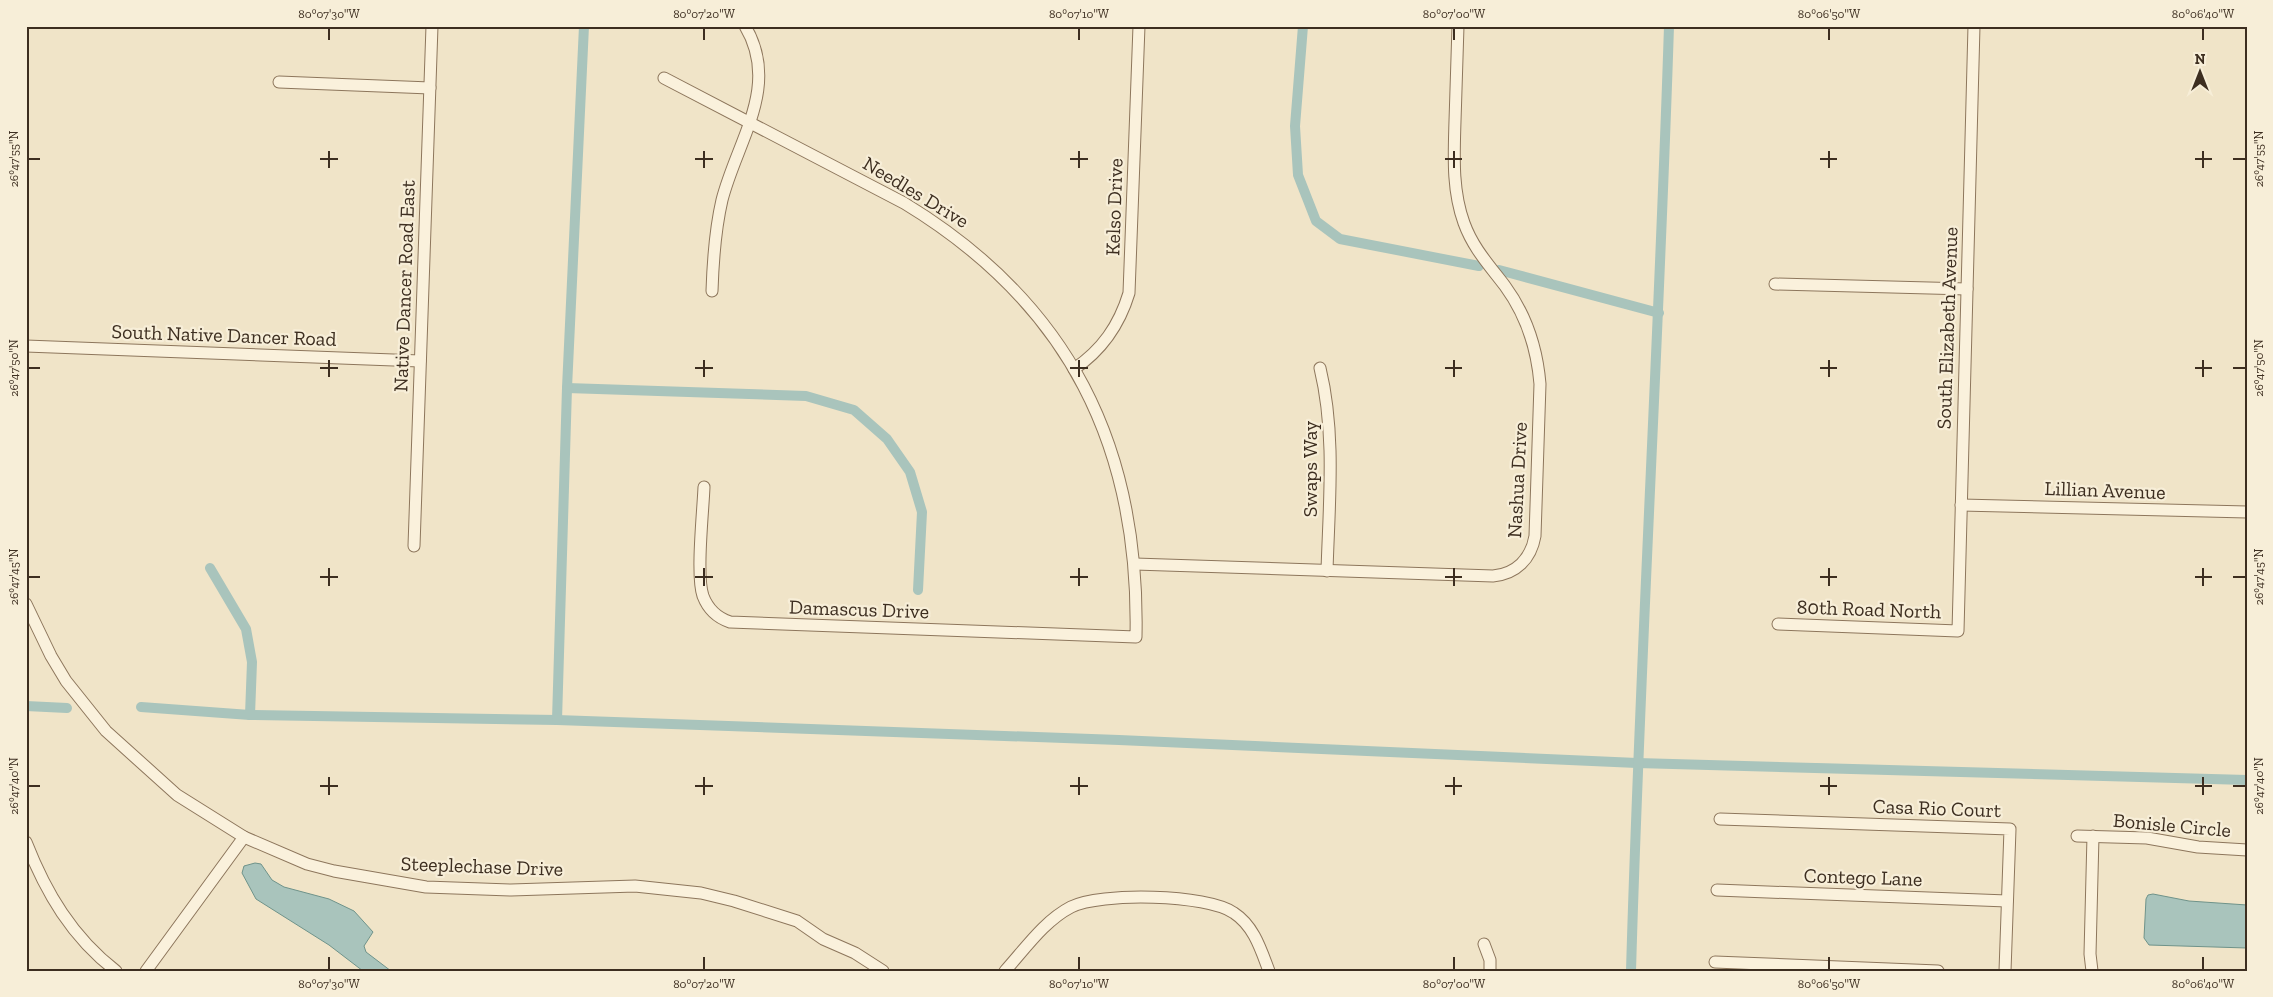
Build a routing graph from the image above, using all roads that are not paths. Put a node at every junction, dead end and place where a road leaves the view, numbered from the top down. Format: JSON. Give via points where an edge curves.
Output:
{"nodes":[{"id":1,"x":432,"y":26,"type":"edge"},
{"id":2,"x":745,"y":26,"type":"edge"},
{"id":3,"x":1139,"y":26,"type":"edge"},
{"id":4,"x":1458,"y":26,"type":"edge"},
{"id":5,"x":1974,"y":26,"type":"edge"},
{"id":6,"x":664,"y":78,"type":"dead end"},
{"id":7,"x":279,"y":82,"type":"dead end"},
{"id":8,"x":430,"y":88,"type":"junction"},
{"id":9,"x":750,"y":122,"type":"junction"},
{"id":10,"x":1775,"y":284,"type":"dead end"},
{"id":11,"x":1967,"y":289,"type":"junction"},
{"id":12,"x":712,"y":291,"type":"dead end"},
{"id":13,"x":26,"y":346,"type":"edge"},
{"id":14,"x":420,"y":361,"type":"junction"},
{"id":15,"x":1320,"y":368,"type":"dead end"},
{"id":16,"x":1074,"y":369,"type":"junction"},
{"id":17,"x":704,"y":488,"type":"dead end"},
{"id":18,"x":1962,"y":505,"type":"junction"},
{"id":19,"x":2247,"y":513,"type":"edge"},
{"id":20,"x":414,"y":546,"type":"dead end"},
{"id":21,"x":1135,"y":564,"type":"junction"},
{"id":22,"x":1327,"y":571,"type":"junction"},
{"id":23,"x":26,"y":604,"type":"edge"},
{"id":24,"x":1778,"y":624,"type":"dead end"},
{"id":25,"x":1958,"y":631,"type":"joint"},
{"id":26,"x":1136,"y":637,"type":"joint"},
{"id":27,"x":1720,"y":818,"type":"dead end"},
{"id":28,"x":2077,"y":836,"type":"dead end"},
{"id":29,"x":2093,"y":836,"type":"junction"},
{"id":30,"x":244,"y":837,"type":"junction"},
{"id":31,"x":26,"y":842,"type":"edge"},
{"id":32,"x":2247,"y":850,"type":"edge"},
{"id":33,"x":1717,"y":890,"type":"dead end"},
{"id":34,"x":2008,"y":901,"type":"junction"},
{"id":35,"x":1484,"y":944,"type":"dead end"},
{"id":36,"x":1715,"y":962,"type":"dead end"},
{"id":37,"x":116,"y":971,"type":"edge"},
{"id":38,"x":146,"y":971,"type":"edge"},
{"id":39,"x":883,"y":971,"type":"edge"},
{"id":40,"x":1005,"y":971,"type":"edge"},
{"id":41,"x":1269,"y":971,"type":"edge"},
{"id":42,"x":1490,"y":971,"type":"edge"},
{"id":43,"x":1938,"y":971,"type":"edge"},
{"id":44,"x":2005,"y":971,"type":"edge"},
{"id":45,"x":2092,"y":971,"type":"edge"}],
"edges":[{"from":1,"to":8,"type":"street","name":"Native Dancer Road East"},
{"from":2,"to":9,"type":"street","via":[[755,45],[760,74],[758,102]]},
{"from":3,"to":16,"type":"street","name":"Kelso Drive","via":[[1129,294],[1109,338]]},
{"from":4,"to":22,"type":"street","name":"Nashua Drive","via":[[1454,169],[1458,203],[1471,240],[1526,320],[1538,364],[1534,543],[1520,566],[1499,576]]},
{"from":5,"to":11,"type":"street","name":"South Elizabeth Avenue"},
{"from":6,"to":9,"type":"street","name":"Needles Drive"},
{"from":7,"to":8,"type":"street"},
{"from":8,"to":14,"type":"street","name":"Native Dancer Road East"},
{"from":9,"to":12,"type":"street","via":[[722,201]]},
{"from":9,"to":16,"type":"street","name":"Needles Drive","via":[[904,203],[956,237],[1024,300]]},
{"from":10,"to":11,"type":"street"},
{"from":11,"to":18,"type":"street","name":"South Elizabeth Avenue"},
{"from":13,"to":14,"type":"street","name":"South Native Dancer Road"},
{"from":14,"to":20,"type":"street","name":"Native Dancer Road East"},
{"from":15,"to":22,"type":"street","name":"Swaps Way","via":[[1331,439]]},
{"from":16,"to":21,"type":"street","name":"Needles Drive","via":[[1111,450],[1126,502]]},
{"from":17,"to":26,"type":"street","name":"Damascus Drive","via":[[701,588],[709,607],[730,622]]},
{"from":18,"to":19,"type":"street","name":"Lillian Avenue"},
{"from":18,"to":25,"type":"street","name":"South Elizabeth Avenue"},
{"from":21,"to":22,"type":"street","name":"Nashua Drive"},
{"from":21,"to":26,"type":"street","name":"Needles Drive"},
{"from":23,"to":30,"type":"street","name":"Steeplechase Drive","via":[[66,681],[106,731],[177,795]]},
{"from":24,"to":25,"type":"street","name":"80th Road North"},
{"from":27,"to":34,"type":"street","name":"Casa Rio Court","via":[[2010,829]]},
{"from":28,"to":29,"type":"street","name":"Bonisle Circle"},
{"from":29,"to":32,"type":"street","name":"Bonisle Circle","via":[[2147,838],[2198,847]]},
{"from":29,"to":45,"type":"street","name":"Bonisle Circle"},
{"from":30,"to":38,"type":"street"},
{"from":30,"to":39,"type":"street","name":"Steeplechase Drive","via":[[307,864],[426,887],[511,890],[635,886],[734,900],[798,920],[823,939]]},
{"from":31,"to":37,"type":"street","via":[[58,910],[85,943]]},
{"from":33,"to":34,"type":"street","name":"Contego Lane"},
{"from":34,"to":44,"type":"street","name":"Casa Rio Court"},
{"from":35,"to":42,"type":"street"},
{"from":36,"to":43,"type":"street"},
{"from":40,"to":41,"type":"street","via":[[1059,915],[1082,902],[1114,897],[1199,900],[1220,905],[1234,912],[1249,927]]}]}
